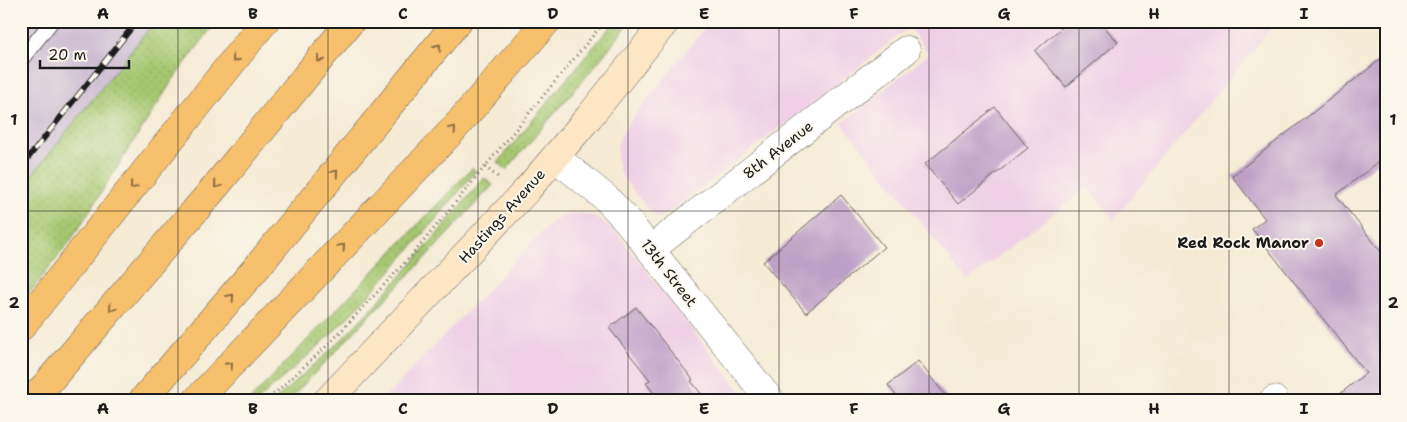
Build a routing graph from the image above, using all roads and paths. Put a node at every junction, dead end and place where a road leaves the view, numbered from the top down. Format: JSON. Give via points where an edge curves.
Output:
{"nodes":[{"id":1,"x":52,"y":21,"type":"edge"},
{"id":2,"x":265,"y":21,"type":"edge"},
{"id":3,"x":351,"y":21,"type":"edge"},
{"id":4,"x":458,"y":21,"type":"edge"},
{"id":5,"x":547,"y":21,"type":"edge"},
{"id":6,"x":605,"y":21,"type":"edge"},
{"id":7,"x":666,"y":21,"type":"edge"},
{"id":8,"x":906,"y":50,"type":"dead end"},
{"id":9,"x":21,"y":60,"type":"edge"},
{"id":10,"x":555,"y":157,"type":"junction"},
{"id":11,"x":650,"y":249,"type":"junction"},
{"id":12,"x":21,"y":326,"type":"edge"},
{"id":13,"x":32,"y":401,"type":"edge"},
{"id":14,"x":142,"y":401,"type":"edge"},
{"id":15,"x":196,"y":401,"type":"edge"},
{"id":16,"x":266,"y":401,"type":"edge"},
{"id":17,"x":327,"y":401,"type":"edge"},
{"id":18,"x":771,"y":401,"type":"edge"}],
"edges":[{"from":1,"to":9,"type":"lane"},
{"from":2,"to":12,"type":"highway","one_way":true},
{"from":3,"to":13,"type":"highway","one_way":true,"via":[[216,186]]},
{"from":14,"to":4,"type":"highway","one_way":true,"via":[[258,266]]},
{"from":15,"to":5,"type":"highway","one_way":true,"via":[[452,131]]},
{"from":6,"to":16,"type":"path","via":[[413,254],[330,343]]},
{"from":7,"to":10,"type":"street","name":"Hastings Avenue"},
{"from":8,"to":11,"type":"street","name":"8th Avenue"},
{"from":10,"to":11,"type":"street","name":"13th Street","via":[[614,206]]},
{"from":10,"to":17,"type":"street","name":"Hastings Avenue","via":[[488,233]]},
{"from":11,"to":18,"type":"street","name":"13th Street"}]}
